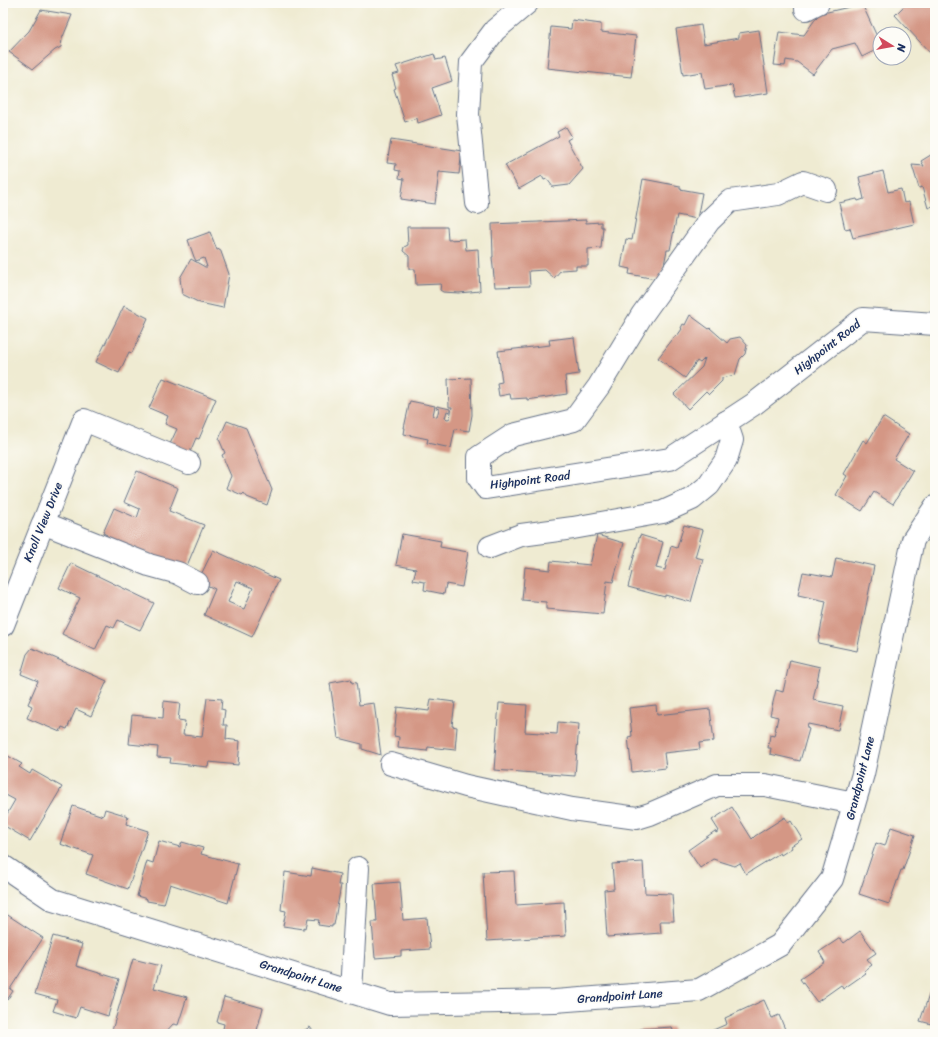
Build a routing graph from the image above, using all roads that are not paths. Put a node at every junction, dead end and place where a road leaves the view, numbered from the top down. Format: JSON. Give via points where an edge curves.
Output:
{"nodes":[{"id":1,"x":527,"y":3,"type":"edge"},
{"id":2,"x":826,"y":190,"type":"dead end"},
{"id":3,"x":477,"y":203,"type":"dead end"},
{"id":4,"x":935,"y":324,"type":"edge"},
{"id":5,"x":726,"y":422,"type":"junction"},
{"id":6,"x":189,"y":463,"type":"dead end"},
{"id":7,"x":935,"y":507,"type":"edge"},
{"id":8,"x":43,"y":523,"type":"junction"},
{"id":9,"x":490,"y":547,"type":"dead end"},
{"id":10,"x":197,"y":583,"type":"dead end"},
{"id":11,"x":3,"y":625,"type":"edge"},
{"id":12,"x":391,"y":764,"type":"dead end"},
{"id":13,"x":854,"y":803,"type":"junction"},
{"id":14,"x":3,"y":866,"type":"edge"},
{"id":15,"x":358,"y":868,"type":"dead end"},
{"id":16,"x":351,"y":992,"type":"junction"}],
"edges":[{"from":1,"to":3,"type":"street","via":[[495,30],[471,62],[468,114]]},
{"from":2,"to":5,"type":"street","name":"Highpoint Road","via":[[803,182],[778,194],[730,201],[709,221],[642,315],[599,386],[574,420],[512,436],[479,457],[479,478],[486,488],[670,459]]},
{"from":4,"to":5,"type":"street","name":"Highpoint Road","via":[[863,319],[754,404]]},
{"from":5,"to":9,"type":"street","via":[[732,440],[726,460],[709,485],[692,499],[663,512],[521,535]]},
{"from":6,"to":8,"type":"street","name":"Knoll View Drive","via":[[84,420]]},
{"from":7,"to":13,"type":"street","name":"Grandpoint Lane","via":[[913,540],[863,774]]},
{"from":8,"to":10,"type":"street"},
{"from":8,"to":11,"type":"street","name":"Knoll View Drive"},
{"from":12,"to":13,"type":"street","via":[[474,788],[572,809],[637,818],[716,785],[765,785]]},
{"from":13,"to":16,"type":"street","name":"Grandpoint Lane","via":[[832,879],[780,944],[699,990],[555,1001],[390,1004]]},
{"from":14,"to":16,"type":"street","name":"Grandpoint Lane","via":[[53,900]]},
{"from":15,"to":16,"type":"street"}]}
